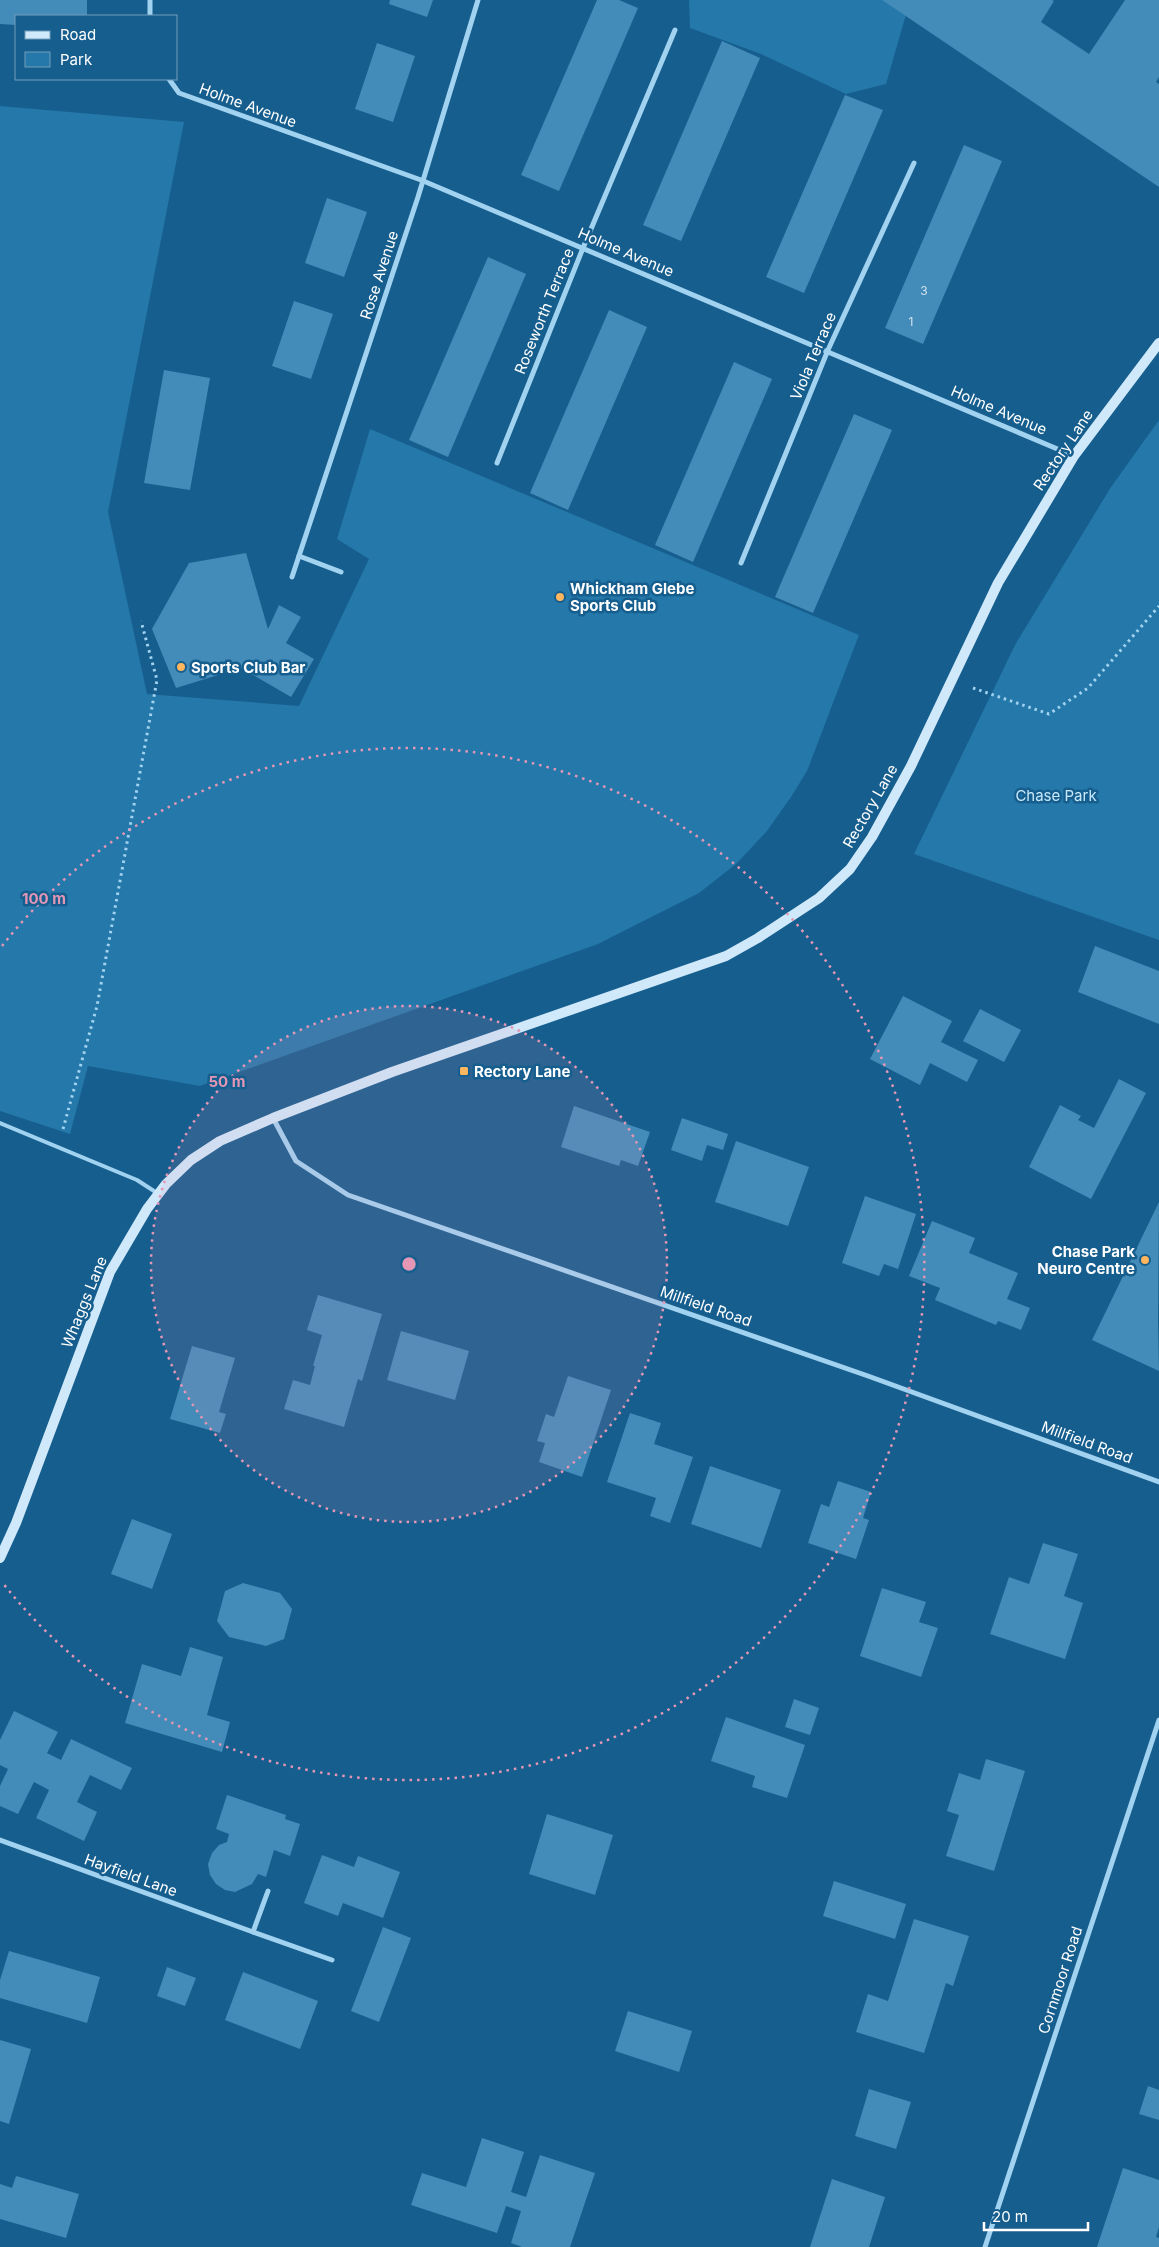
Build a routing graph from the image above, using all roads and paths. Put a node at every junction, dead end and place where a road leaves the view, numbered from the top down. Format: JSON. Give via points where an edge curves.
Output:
{"nodes":[{"id":1,"x":150,"y":0,"type":"edge"},
{"id":2,"x":478,"y":0,"type":"edge"},
{"id":3,"x":150,"y":15,"type":"edge"},
{"id":4,"x":674,"y":30,"type":"dead end"},
{"id":5,"x":170,"y":80,"type":"edge"},
{"id":6,"x":914,"y":163,"type":"dead end"},
{"id":7,"x":421,"y":180,"type":"junction"},
{"id":8,"x":583,"y":248,"type":"junction"},
{"id":9,"x":1159,"y":343,"type":"edge"},
{"id":10,"x":828,"y":350,"type":"junction"},
{"id":11,"x":1074,"y":456,"type":"junction"},
{"id":12,"x":497,"y":463,"type":"dead end"},
{"id":13,"x":299,"y":556,"type":"junction"},
{"id":14,"x":741,"y":563,"type":"dead end"},
{"id":15,"x":341,"y":572,"type":"dead end"},
{"id":16,"x":292,"y":577,"type":"dead end"},
{"id":17,"x":1159,"y":604,"type":"edge"},
{"id":18,"x":141,"y":620,"type":"dead end"},
{"id":19,"x":952,"y":680,"type":"junction"},
{"id":20,"x":273,"y":1118,"type":"junction"},
{"id":21,"x":0,"y":1123,"type":"edge"},
{"id":22,"x":57,"y":1146,"type":"junction"},
{"id":23,"x":158,"y":1194,"type":"junction"},
{"id":24,"x":1159,"y":1482,"type":"edge"},
{"id":25,"x":0,"y":1558,"type":"edge"},
{"id":26,"x":1159,"y":1720,"type":"edge"},
{"id":27,"x":0,"y":1840,"type":"edge"},
{"id":28,"x":268,"y":1890,"type":"dead end"},
{"id":29,"x":253,"y":1932,"type":"junction"},
{"id":30,"x":332,"y":1960,"type":"dead end"},
{"id":31,"x":985,"y":2247,"type":"edge"}],
"edges":[{"from":1,"to":3,"type":"street"},
{"from":2,"to":7,"type":"street","name":"Rose Avenue"},
{"from":4,"to":8,"type":"street","name":"Roseworth Terrace"},
{"from":5,"to":7,"type":"street","name":"Holme Avenue","via":[[180,93]]},
{"from":6,"to":10,"type":"street","name":"Viola Terrace"},
{"from":7,"to":8,"type":"street","name":"Holme Avenue"},
{"from":7,"to":13,"type":"street","name":"Rose Avenue"},
{"from":8,"to":10,"type":"street","name":"Holme Avenue"},
{"from":8,"to":12,"type":"street","name":"Roseworth Terrace"},
{"from":9,"to":11,"type":"main road","name":"Rectory Lane"},
{"from":10,"to":11,"type":"street","name":"Holme Avenue"},
{"from":10,"to":14,"type":"street","name":"Viola Terrace"},
{"from":11,"to":19,"type":"main road","name":"Rectory Lane","via":[[998,583]]},
{"from":13,"to":15,"type":"street"},
{"from":13,"to":16,"type":"street","name":"Rose Avenue"},
{"from":17,"to":19,"type":"path","via":[[1088,688],[1049,714]]},
{"from":18,"to":22,"type":"path","via":[[156,680],[97,1006]]},
{"from":19,"to":20,"type":"main road","name":"Rectory Lane","via":[[893,802],[850,869],[819,898],[758,938],[726,956],[392,1072]]},
{"from":20,"to":23,"type":"main road","name":"Whaggs Lane","via":[[220,1141],[191,1160]]},
{"from":20,"to":24,"type":"street","name":"Millfield Road","via":[[296,1161],[348,1195],[868,1376]]},
{"from":21,"to":22,"type":"lane"},
{"from":22,"to":23,"type":"lane","via":[[137,1180]]},
{"from":23,"to":25,"type":"main road","name":"Whaggs Lane","via":[[110,1272]]},
{"from":26,"to":31,"type":"street","name":"Cornmoor Road"},
{"from":27,"to":29,"type":"street","name":"Hayfield Lane"},
{"from":28,"to":29,"type":"street"},
{"from":29,"to":30,"type":"street","name":"Hayfield Lane"}]}
